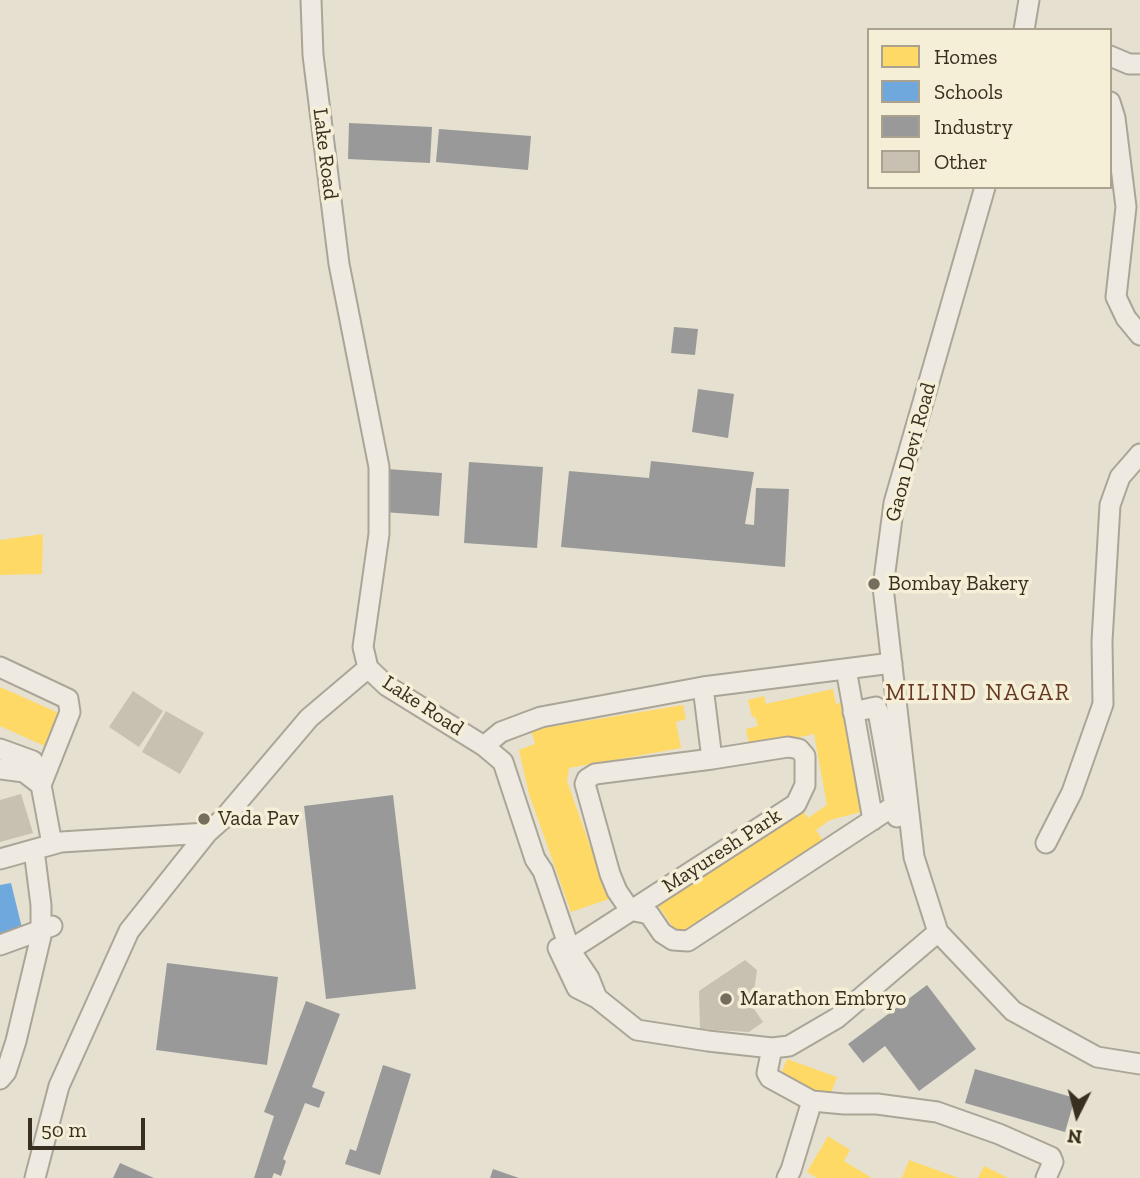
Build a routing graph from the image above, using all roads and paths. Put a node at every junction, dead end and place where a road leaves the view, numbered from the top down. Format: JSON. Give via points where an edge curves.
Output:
{"nodes":[{"id":1,"x":311,"y":0,"type":"edge"},
{"id":2,"x":1029,"y":0,"type":"edge"},
{"id":3,"x":1024,"y":28,"type":"edge"},
{"id":4,"x":1112,"y":57,"type":"edge"},
{"id":5,"x":1140,"y":64,"type":"edge"},
{"id":6,"x":1112,"y":108,"type":"edge"},
{"id":7,"x":984,"y":189,"type":"edge"},
{"id":8,"x":1140,"y":335,"type":"edge"},
{"id":9,"x":1140,"y":454,"type":"edge"},
{"id":10,"x":892,"y":663,"type":"junction"},
{"id":11,"x":0,"y":667,"type":"edge"},
{"id":12,"x":368,"y":668,"type":"junction"},
{"id":13,"x":846,"y":668,"type":"junction"},
{"id":14,"x":703,"y":687,"type":"junction"},
{"id":15,"x":853,"y":712,"type":"junction"},
{"id":16,"x":484,"y":746,"type":"junction"},
{"id":17,"x":0,"y":750,"type":"edge"},
{"id":18,"x":712,"y":759,"type":"junction"},
{"id":19,"x":33,"y":761,"type":"dead end"},
{"id":20,"x":0,"y":769,"type":"edge"},
{"id":21,"x":41,"y":785,"type":"junction"},
{"id":22,"x":900,"y":802,"type":"junction"},
{"id":23,"x":873,"y":820,"type":"junction"},
{"id":24,"x":899,"y":827,"type":"dead end"},
{"id":25,"x":207,"y":833,"type":"junction"},
{"id":26,"x":534,"y":835,"type":"dead end"},
{"id":27,"x":1046,"y":843,"type":"dead end"},
{"id":28,"x":43,"y":847,"type":"junction"},
{"id":29,"x":0,"y":859,"type":"edge"},
{"id":30,"x":630,"y":910,"type":"junction"},
{"id":31,"x":48,"y":927,"type":"junction"},
{"id":32,"x":938,"y":932,"type":"junction"},
{"id":33,"x":0,"y":945,"type":"edge"},
{"id":34,"x":567,"y":949,"type":"junction"},
{"id":35,"x":772,"y":1048,"type":"junction"},
{"id":36,"x":1140,"y":1065,"type":"edge"},
{"id":37,"x":0,"y":1079,"type":"edge"},
{"id":38,"x":812,"y":1101,"type":"junction"},
{"id":39,"x":794,"y":1175,"type":"edge"},
{"id":40,"x":35,"y":1178,"type":"edge"},
{"id":41,"x":1046,"y":1178,"type":"edge"}],
"edges":[{"from":1,"to":12,"type":"street","name":"Lake Road","via":[[313,55],[339,264],[379,467],[379,534],[363,648]]},
{"from":2,"to":3,"type":"street"},
{"from":4,"to":5,"type":"street"},
{"from":6,"to":8,"type":"street","via":[[1126,207],[1116,297]]},
{"from":7,"to":10,"type":"street","name":"Gaon Devi Road","via":[[894,503],[883,587]]},
{"from":9,"to":27,"type":"street","via":[[1120,478],[1110,505],[1103,704],[1072,792]]},
{"from":10,"to":13,"type":"street"},
{"from":10,"to":22,"type":"street","name":"Gaon Devi Road"},
{"from":11,"to":21,"type":"street","via":[[68,699],[70,712]]},
{"from":12,"to":16,"type":"street","name":"Lake Road","via":[[387,686]]},
{"from":12,"to":25,"type":"street","via":[[309,718]]},
{"from":13,"to":14,"type":"street"},
{"from":13,"to":15,"type":"street"},
{"from":14,"to":16,"type":"street","via":[[541,717],[501,733]]},
{"from":14,"to":18,"type":"street"},
{"from":15,"to":22,"type":"street","via":[[876,707]]},
{"from":15,"to":23,"type":"street"},
{"from":16,"to":34,"type":"street","name":"Lake Road","via":[[503,762],[535,859],[534,872]]},
{"from":17,"to":19,"type":"street"},
{"from":18,"to":30,"type":"street","via":[[595,774],[587,779],[585,791],[610,874]]},
{"from":18,"to":30,"type":"street","name":"Mayuresh Park","via":[[799,749],[804,756],[805,785],[796,804]]},
{"from":20,"to":21,"type":"street","via":[[24,772]]},
{"from":21,"to":28,"type":"street"},
{"from":22,"to":23,"type":"street"},
{"from":22,"to":24,"type":"street"},
{"from":22,"to":32,"type":"street","name":"Gaon Devi Road"},
{"from":23,"to":30,"type":"street","via":[[688,941],[673,940],[649,914]]},
{"from":25,"to":28,"type":"street"},
{"from":25,"to":40,"type":"street","via":[[129,931],[59,1086]]},
{"from":26,"to":34,"type":"street","via":[[569,934]]},
{"from":28,"to":29,"type":"street"},
{"from":28,"to":31,"type":"street","via":[[41,905]]},
{"from":30,"to":34,"type":"street"},
{"from":31,"to":33,"type":"street"},
{"from":31,"to":37,"type":"street","via":[[16,1041]]},
{"from":32,"to":35,"type":"street","via":[[837,1018],[789,1046]]},
{"from":32,"to":36,"type":"street","name":"Gaon Devi Road","via":[[1013,1011],[1097,1057]]},
{"from":34,"to":35,"type":"street","via":[[577,988],[637,1030]]},
{"from":35,"to":38,"type":"street","via":[[769,1078]]},
{"from":38,"to":39,"type":"street"},
{"from":38,"to":41,"type":"street","via":[[937,1112],[1051,1157]]}]}
